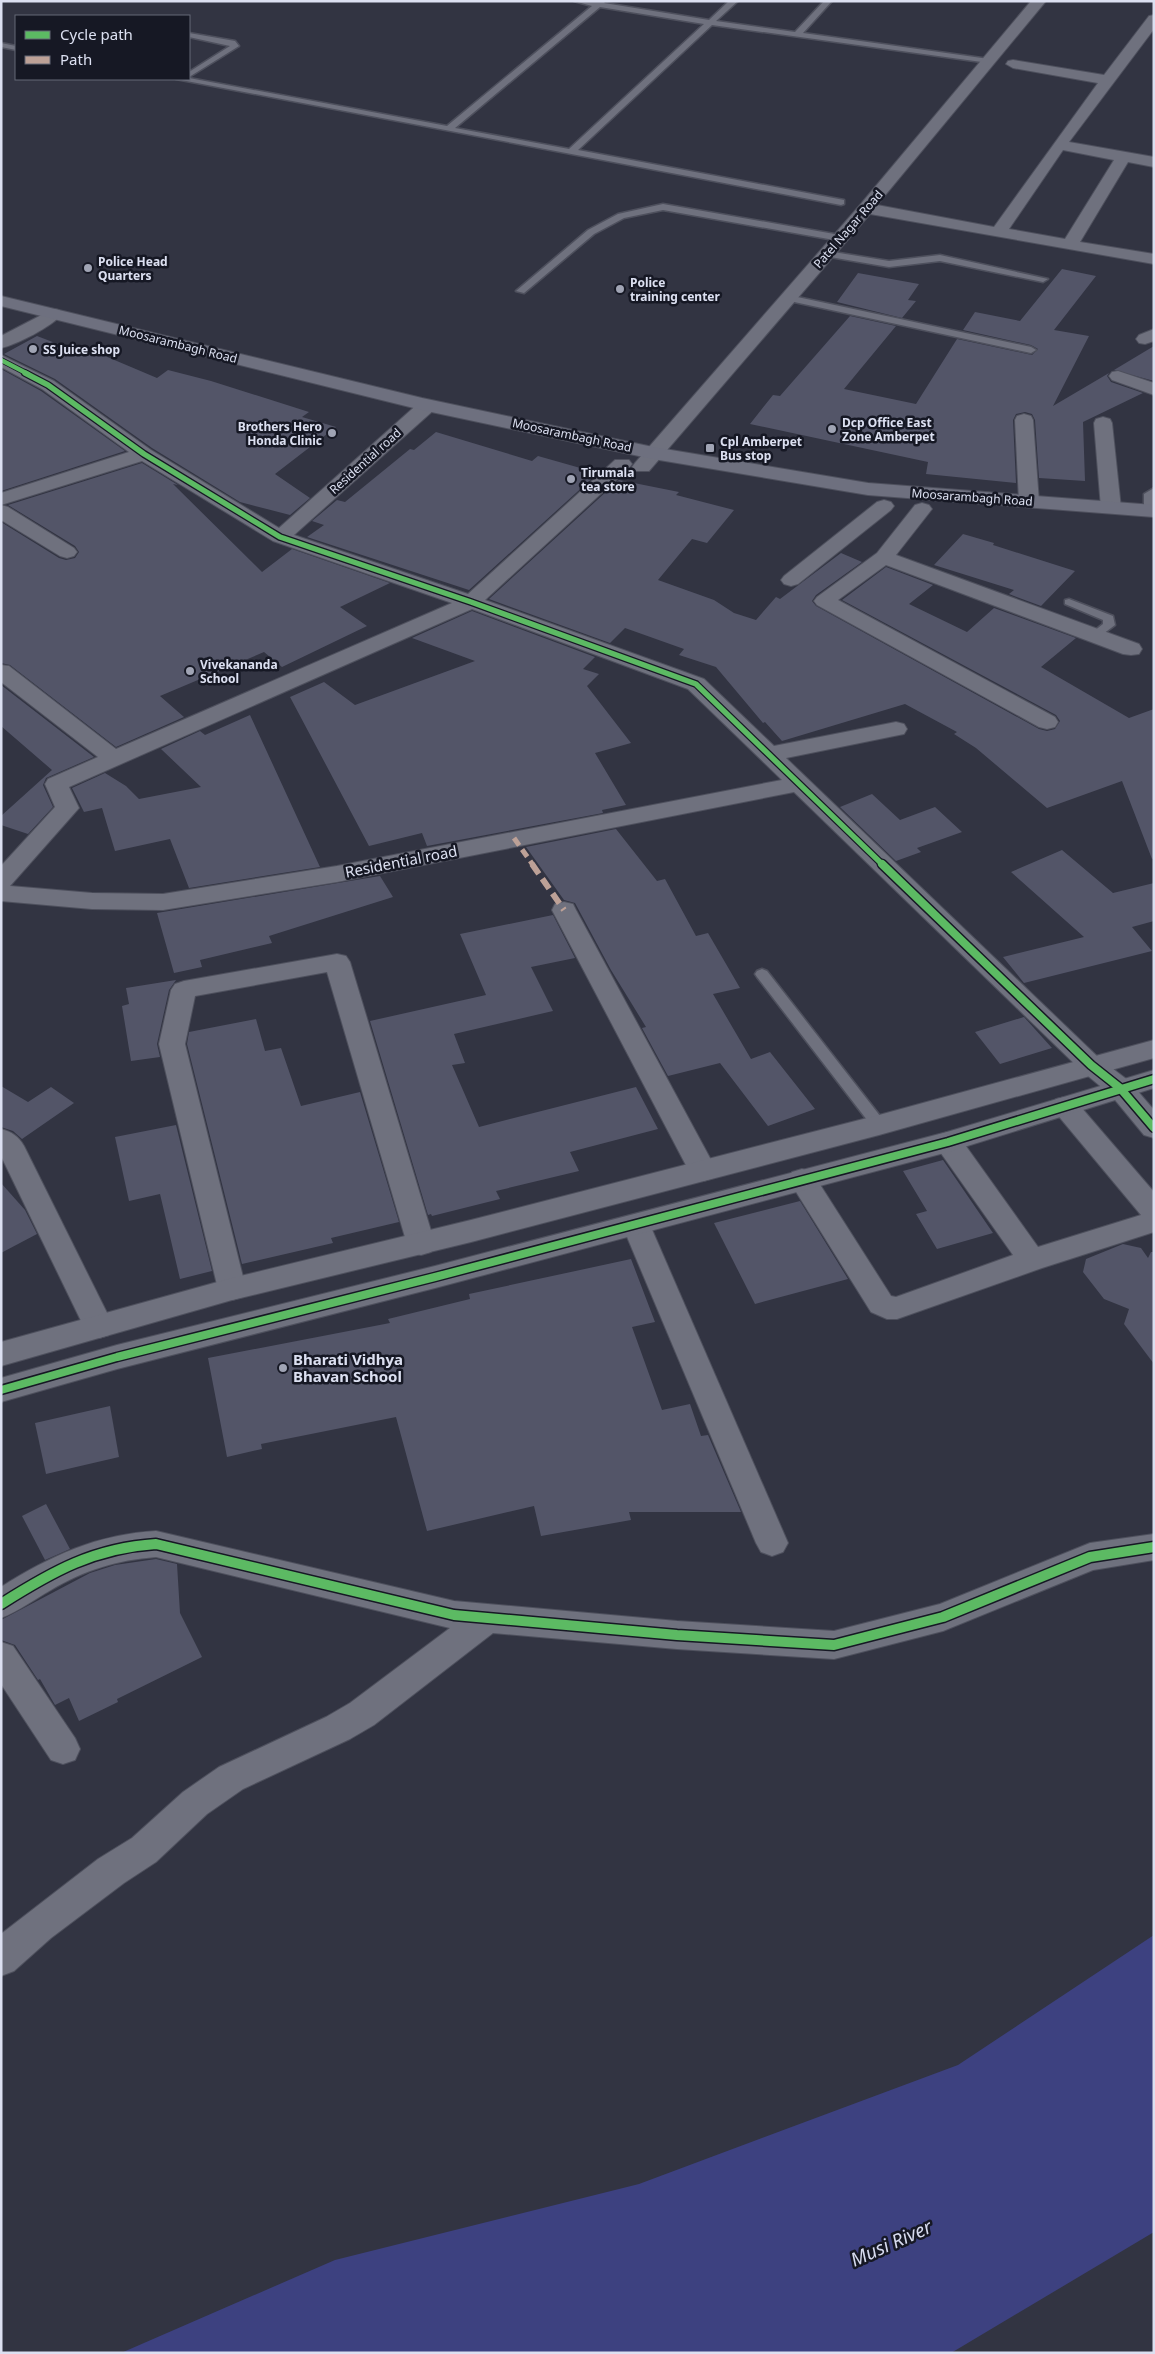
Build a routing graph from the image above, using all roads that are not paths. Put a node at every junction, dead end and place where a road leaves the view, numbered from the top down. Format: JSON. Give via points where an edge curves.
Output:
{"nodes":[{"id":1,"x":578,"y":1,"type":"edge"},
{"id":2,"x":734,"y":1,"type":"edge"},
{"id":3,"x":828,"y":1,"type":"edge"},
{"id":4,"x":1039,"y":1,"type":"edge"},
{"id":5,"x":600,"y":3,"type":"edge"},
{"id":6,"x":1154,"y":19,"type":"edge"},
{"id":7,"x":711,"y":23,"type":"junction"},
{"id":8,"x":190,"y":35,"type":"edge"},
{"id":9,"x":797,"y":35,"type":"junction"},
{"id":10,"x":1,"y":45,"type":"edge"},
{"id":11,"x":15,"y":48,"type":"edge"},
{"id":12,"x":989,"y":61,"type":"junction"},
{"id":13,"x":1013,"y":64,"type":"dead end"},
{"id":14,"x":190,"y":74,"type":"edge"},
{"id":15,"x":187,"y":80,"type":"edge"},
{"id":16,"x":1108,"y":80,"type":"junction"},
{"id":17,"x":450,"y":128,"type":"junction"},
{"id":18,"x":1059,"y":145,"type":"junction"},
{"id":19,"x":572,"y":151,"type":"junction"},
{"id":20,"x":1124,"y":156,"type":"junction"},
{"id":21,"x":1154,"y":162,"type":"edge"},
{"id":22,"x":841,"y":202,"type":"dead end"},
{"id":23,"x":866,"y":208,"type":"junction"},
{"id":24,"x":998,"y":233,"type":"junction"},
{"id":25,"x":840,"y":238,"type":"junction"},
{"id":26,"x":1070,"y":245,"type":"junction"},
{"id":27,"x":1148,"y":253,"type":"edge"},
{"id":28,"x":827,"y":254,"type":"junction"},
{"id":29,"x":1043,"y":279,"type":"dead end"},
{"id":30,"x":521,"y":291,"type":"dead end"},
{"id":31,"x":788,"y":298,"type":"junction"},
{"id":32,"x":1,"y":301,"type":"edge"},
{"id":33,"x":53,"y":314,"type":"junction"},
{"id":34,"x":1,"y":316,"type":"edge"},
{"id":35,"x":36,"y":325,"type":"junction"},
{"id":36,"x":1,"y":343,"type":"edge"},
{"id":37,"x":1031,"y":350,"type":"dead end"},
{"id":38,"x":1,"y":360,"type":"edge"},
{"id":39,"x":1118,"y":376,"type":"dead end"},
{"id":40,"x":1154,"y":390,"type":"edge"},
{"id":41,"x":428,"y":405,"type":"junction"},
{"id":42,"x":414,"y":418,"type":"junction"},
{"id":43,"x":1024,"y":420,"type":"dead end"},
{"id":44,"x":1103,"y":423,"type":"dead end"},
{"id":45,"x":144,"y":454,"type":"junction"},
{"id":46,"x":639,"y":462,"type":"junction"},
{"id":47,"x":1154,"y":491,"type":"edge"},
{"id":48,"x":1,"y":499,"type":"edge"},
{"id":49,"x":1029,"y":502,"type":"junction"},
{"id":50,"x":884,"y":506,"type":"junction"},
{"id":51,"x":922,"y":508,"type":"junction"},
{"id":52,"x":1111,"y":508,"type":"junction"},
{"id":53,"x":1,"y":510,"type":"edge"},
{"id":54,"x":1152,"y":515,"type":"edge"},
{"id":55,"x":280,"y":537,"type":"junction"},
{"id":56,"x":67,"y":552,"type":"dead end"},
{"id":57,"x":884,"y":556,"type":"junction"},
{"id":58,"x":791,"y":580,"type":"dead end"},
{"id":59,"x":471,"y":602,"type":"junction"},
{"id":60,"x":1068,"y":602,"type":"dead end"},
{"id":61,"x":1095,"y":636,"type":"junction"},
{"id":62,"x":1131,"y":649,"type":"dead end"},
{"id":63,"x":1,"y":671,"type":"edge"},
{"id":64,"x":1047,"y":722,"type":"dead end"},
{"id":65,"x":896,"y":729,"type":"dead end"},
{"id":66,"x":770,"y":754,"type":"junction"},
{"id":67,"x":113,"y":758,"type":"junction"},
{"id":68,"x":798,"y":784,"type":"junction"},
{"id":69,"x":1,"y":881,"type":"edge"},
{"id":70,"x":1,"y":894,"type":"edge"},
{"id":71,"x":564,"y":910,"type":"dead end"},
{"id":72,"x":762,"y":974,"type":"dead end"},
{"id":73,"x":1154,"y":1050,"type":"edge"},
{"id":74,"x":1091,"y":1065,"type":"junction"},
{"id":75,"x":1154,"y":1079,"type":"edge"},
{"id":76,"x":1120,"y":1088,"type":"junction"},
{"id":77,"x":1066,"y":1106,"type":"junction"},
{"id":78,"x":878,"y":1125,"type":"junction"},
{"id":79,"x":1154,"y":1128,"type":"edge"},
{"id":80,"x":1,"y":1139,"type":"edge"},
{"id":81,"x":948,"y":1142,"type":"junction"},
{"id":82,"x":703,"y":1171,"type":"junction"},
{"id":83,"x":802,"y":1178,"type":"junction"},
{"id":84,"x":1151,"y":1223,"type":"edge"},
{"id":85,"x":636,"y":1225,"type":"junction"},
{"id":86,"x":421,"y":1244,"type":"junction"},
{"id":87,"x":1032,"y":1260,"type":"junction"},
{"id":88,"x":232,"y":1289,"type":"junction"},
{"id":89,"x":99,"y":1327,"type":"junction"},
{"id":90,"x":1,"y":1354,"type":"edge"},
{"id":91,"x":1,"y":1390,"type":"edge"},
{"id":92,"x":772,"y":1543,"type":"dead end"},
{"id":93,"x":1154,"y":1546,"type":"edge"},
{"id":94,"x":1,"y":1604,"type":"edge"},
{"id":95,"x":488,"y":1618,"type":"junction"},
{"id":96,"x":1,"y":1656,"type":"edge"},
{"id":97,"x":63,"y":1749,"type":"dead end"},
{"id":98,"x":1,"y":1958,"type":"edge"}],
"edges":[{"from":1,"to":5,"type":"lane"},
{"from":2,"to":7,"type":"lane"},
{"from":3,"to":9,"type":"lane"},
{"from":4,"to":12,"type":"street","name":"Patel Nagar Road"},
{"from":5,"to":7,"type":"lane"},
{"from":5,"to":17,"type":"lane"},
{"from":6,"to":16,"type":"street"},
{"from":7,"to":9,"type":"lane"},
{"from":7,"to":19,"type":"lane"},
{"from":8,"to":14,"type":"lane","via":[[235,46]]},
{"from":9,"to":12,"type":"lane"},
{"from":10,"to":11,"type":"lane"},
{"from":12,"to":23,"type":"street","name":"Patel Nagar Road"},
{"from":13,"to":16,"type":"street"},
{"from":15,"to":17,"type":"lane"},
{"from":16,"to":18,"type":"street"},
{"from":17,"to":19,"type":"lane"},
{"from":18,"to":20,"type":"street"},
{"from":18,"to":24,"type":"street"},
{"from":19,"to":22,"type":"lane"},
{"from":20,"to":21,"type":"street"},
{"from":20,"to":26,"type":"street"},
{"from":23,"to":24,"type":"street"},
{"from":23,"to":25,"type":"street","name":"Patel Nagar Road"},
{"from":24,"to":26,"type":"street"},
{"from":25,"to":28,"type":"street","name":"Patel Nagar Road"},
{"from":25,"to":30,"type":"lane","via":[[663,207],[622,216],[591,232]]},
{"from":26,"to":27,"type":"street"},
{"from":28,"to":29,"type":"lane","via":[[889,264],[940,258]]},
{"from":28,"to":31,"type":"street","name":"Patel Nagar Road"},
{"from":31,"to":37,"type":"lane"},
{"from":31,"to":46,"type":"street","name":"Patel Nagar Road"},
{"from":32,"to":33,"type":"main road","name":"Moosarambagh Road"},
{"from":33,"to":35,"type":"street"},
{"from":33,"to":41,"type":"main road","name":"Moosarambagh Road"},
{"from":34,"to":35,"type":"main road","name":"Moosarambagh Road"},
{"from":35,"to":36,"type":"street"},
{"from":35,"to":42,"type":"main road","name":"Moosarambagh Road"},
{"from":38,"to":45,"type":"street","via":[[48,385]]},
{"from":39,"to":40,"type":"street"},
{"from":41,"to":42,"type":"street","name":"Residential road"},
{"from":41,"to":46,"type":"main road","name":"Moosarambagh Road"},
{"from":42,"to":46,"type":"main road","name":"Moosarambagh Road"},
{"from":42,"to":55,"type":"street","name":"Residential road"},
{"from":43,"to":49,"type":"street"},
{"from":44,"to":52,"type":"street"},
{"from":45,"to":48,"type":"street"},
{"from":45,"to":55,"type":"street"},
{"from":46,"to":49,"type":"main road","name":"Moosarambagh Road"},
{"from":46,"to":50,"type":"main road","name":"Moosarambagh Road","via":[[851,503]]},
{"from":46,"to":59,"type":"street","name":"Patel Nagar Road"},
{"from":47,"to":54,"type":"lane","via":[[1149,494]]},
{"from":49,"to":52,"type":"main road","name":"Moosarambagh Road"},
{"from":50,"to":51,"type":"main road","name":"Moosarambagh Road"},
{"from":50,"to":58,"type":"street"},
{"from":51,"to":54,"type":"main road","name":"Moosarambagh Road"},
{"from":51,"to":57,"type":"street"},
{"from":52,"to":54,"type":"main road","name":"Moosarambagh Road"},
{"from":53,"to":56,"type":"street"},
{"from":55,"to":59,"type":"street"},
{"from":57,"to":61,"type":"street"},
{"from":57,"to":64,"type":"street","via":[[824,601]]},
{"from":59,"to":66,"type":"street","via":[[696,684]]},
{"from":59,"to":67,"type":"street","name":"Patel Nagar Road"},
{"from":60,"to":61,"type":"lane","via":[[1109,618],[1109,625]]},
{"from":61,"to":62,"type":"street"},
{"from":63,"to":67,"type":"street"},
{"from":65,"to":66,"type":"street"},
{"from":66,"to":68,"type":"street"},
{"from":67,"to":69,"type":"street","name":"Patel Nagar Road","via":[[56,784],[67,808]]},
{"from":68,"to":70,"type":"street","name":"Residential road","via":[[337,874],[163,902],[92,901]]},
{"from":68,"to":74,"type":"street"},
{"from":71,"to":82,"type":"street"},
{"from":72,"to":78,"type":"lane"},
{"from":73,"to":74,"type":"street"},
{"from":74,"to":76,"type":"street"},
{"from":74,"to":78,"type":"street"},
{"from":75,"to":76,"type":"street"},
{"from":76,"to":77,"type":"street"},
{"from":76,"to":79,"type":"street"},
{"from":77,"to":81,"type":"street"},
{"from":77,"to":84,"type":"street"},
{"from":78,"to":82,"type":"street"},
{"from":80,"to":89,"type":"street","via":[[10,1146]]},
{"from":81,"to":83,"type":"street"},
{"from":81,"to":87,"type":"street"},
{"from":82,"to":86,"type":"street"},
{"from":83,"to":85,"type":"street"},
{"from":83,"to":87,"type":"street","via":[[881,1304],[887,1308],[897,1308]]},
{"from":84,"to":87,"type":"street"},
{"from":85,"to":91,"type":"street","via":[[117,1357]]},
{"from":85,"to":92,"type":"street"},
{"from":86,"to":88,"type":"street"},
{"from":86,"to":88,"type":"street","via":[[337,962],[184,990],[172,1044]]},
{"from":88,"to":89,"type":"street"},
{"from":89,"to":90,"type":"street"},
{"from":93,"to":95,"type":"street","via":[[1090,1557],[943,1617],[834,1645]]},
{"from":94,"to":95,"type":"street","via":[[58,1568],[130,1544],[156,1544],[454,1615]]},
{"from":95,"to":98,"type":"street","via":[[362,1714],[231,1778],[195,1802],[144,1850],[111,1870]]},
{"from":96,"to":97,"type":"street"}]}
